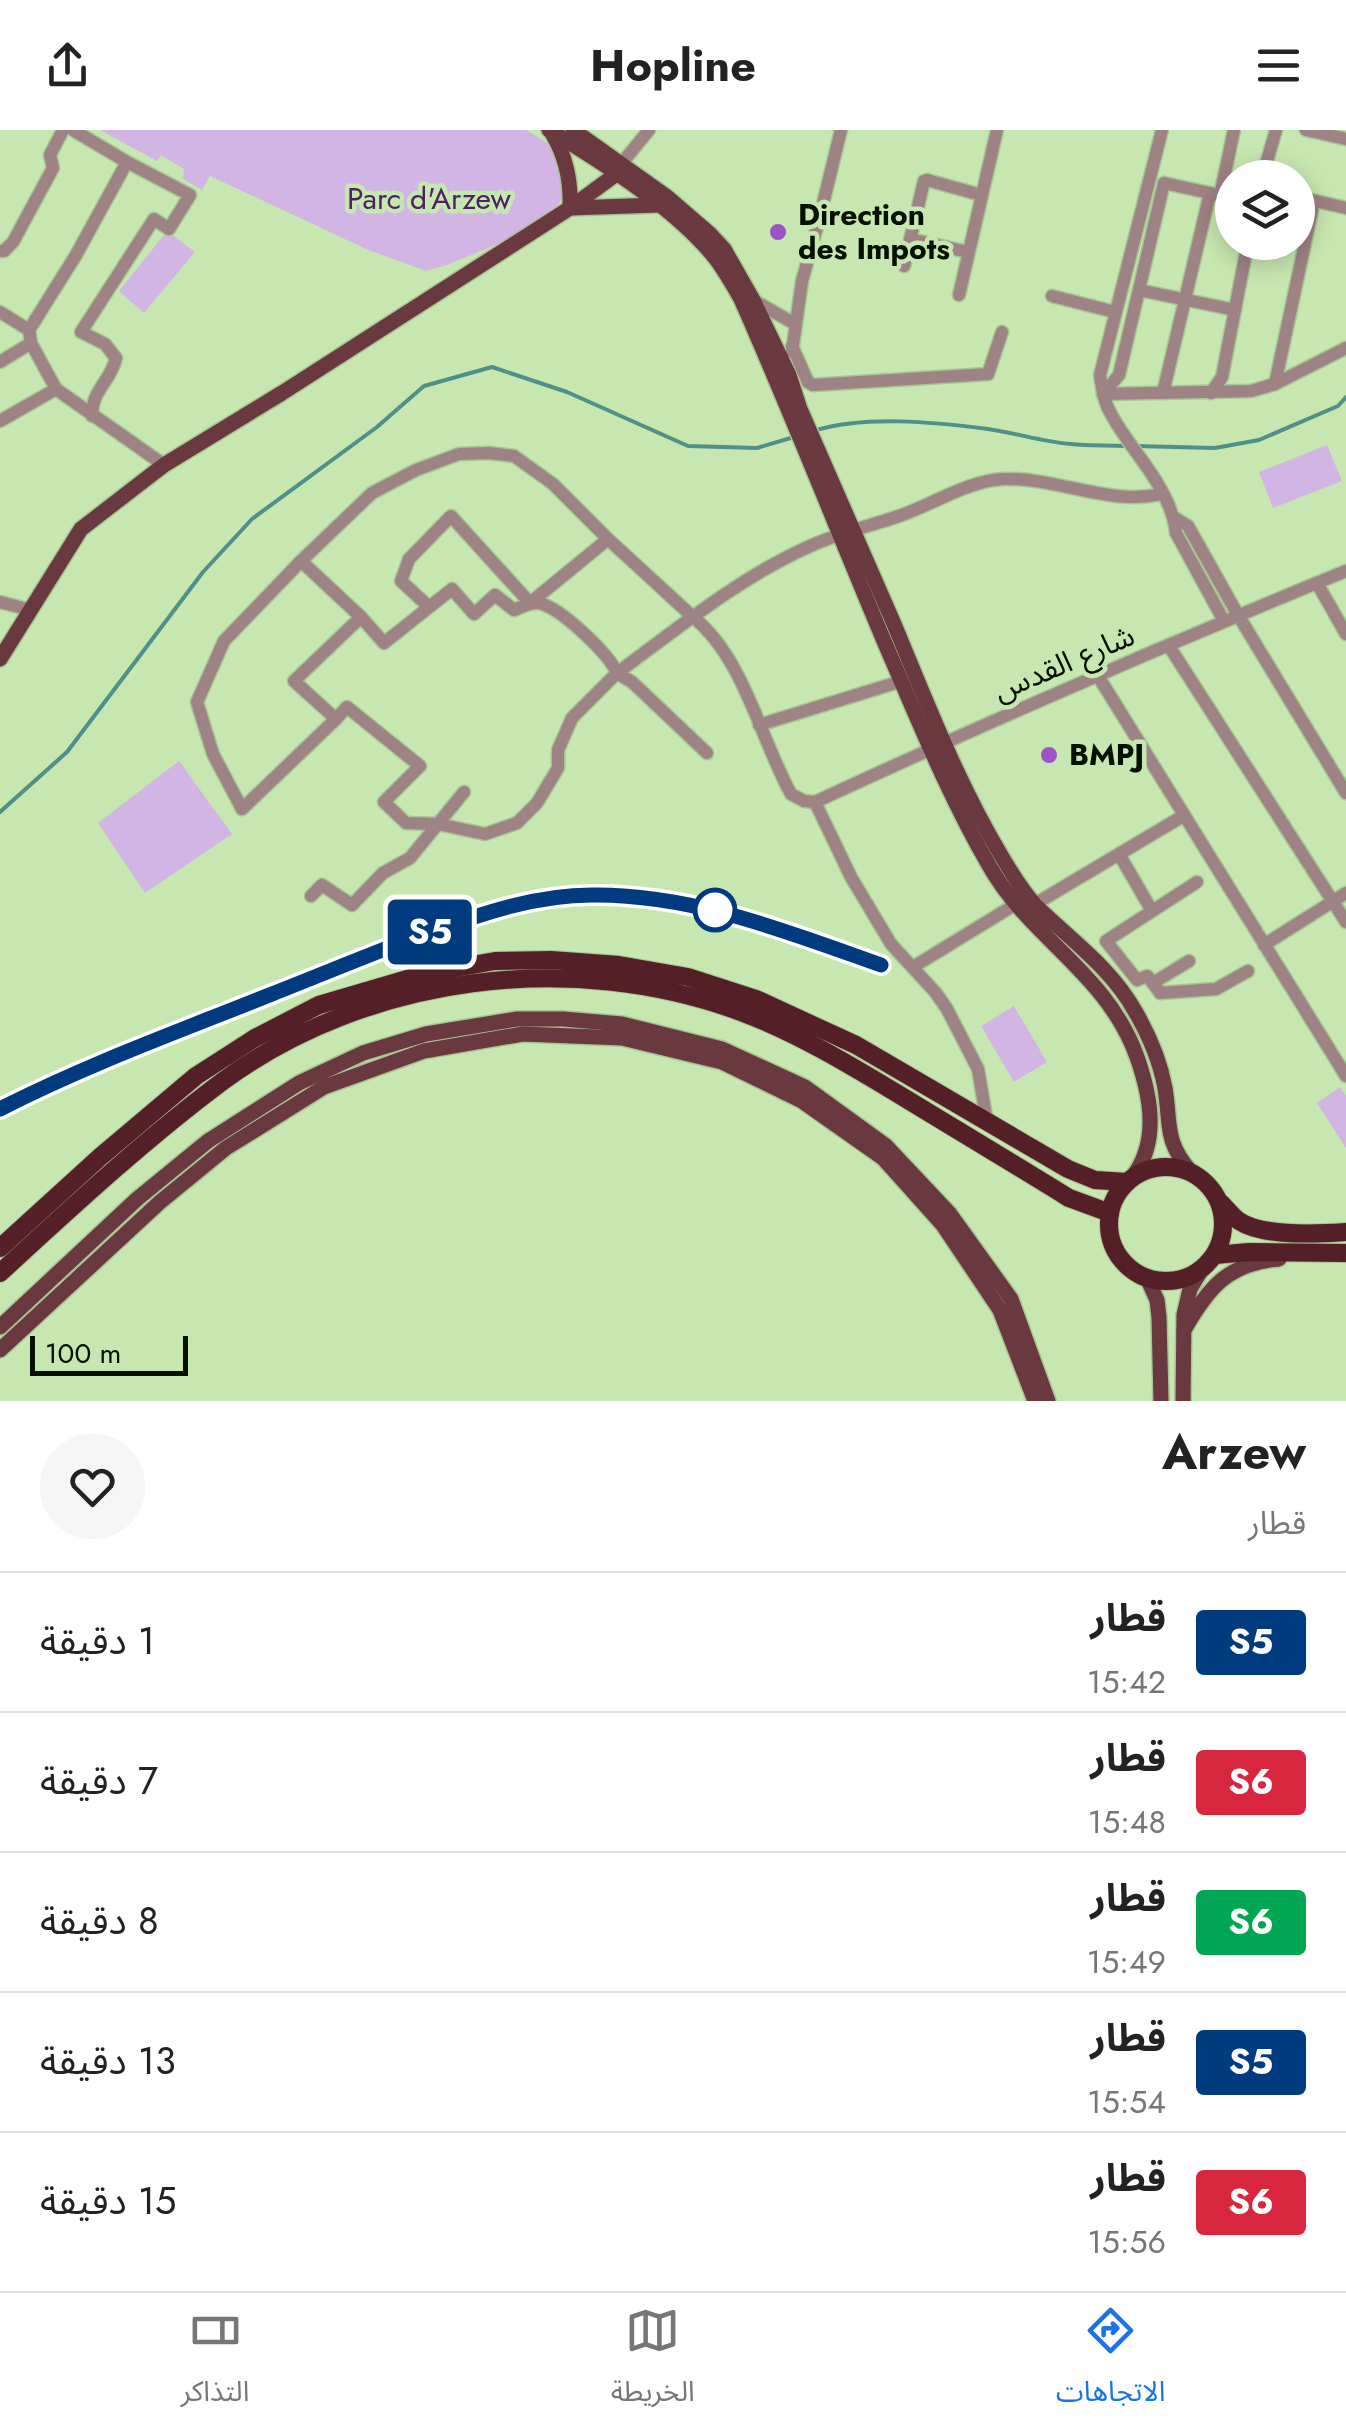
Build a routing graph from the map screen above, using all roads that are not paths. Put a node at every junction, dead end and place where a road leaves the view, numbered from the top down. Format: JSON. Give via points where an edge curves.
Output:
{"nodes":[{"id":1,"x":63,"y":130,"type":"edge"},
{"id":2,"x":73,"y":130,"type":"edge"},
{"id":3,"x":550,"y":130,"type":"edge"},
{"id":4,"x":573,"y":130,"type":"edge"},
{"id":5,"x":650,"y":130,"type":"edge"},
{"id":6,"x":841,"y":130,"type":"edge"},
{"id":7,"x":997,"y":130,"type":"edge"},
{"id":8,"x":1162,"y":130,"type":"edge"},
{"id":9,"x":1234,"y":130,"type":"edge"},
{"id":10,"x":1276,"y":130,"type":"edge"},
{"id":11,"x":1306,"y":130,"type":"edge"},
{"id":12,"x":1346,"y":139,"type":"edge"},
{"id":13,"x":1228,"y":160,"type":"edge"},
{"id":14,"x":1267,"y":160,"type":"edge"},
{"id":15,"x":127,"y":162,"type":"junction"},
{"id":16,"x":619,"y":168,"type":"junction"},
{"id":17,"x":980,"y":195,"type":"junction"},
{"id":18,"x":1215,"y":195,"type":"edge"},
{"id":19,"x":1315,"y":200,"type":"edge"},
{"id":20,"x":659,"y":206,"type":"junction"},
{"id":21,"x":570,"y":208,"type":"junction"},
{"id":22,"x":1346,"y":208,"type":"edge"},
{"id":23,"x":1215,"y":213,"type":"edge"},
{"id":24,"x":910,"y":240,"type":"junction"},
{"id":25,"x":0,"y":251,"type":"edge"},
{"id":26,"x":968,"y":252,"type":"junction"},
{"id":27,"x":1245,"y":260,"type":"edge"},
{"id":28,"x":1301,"y":260,"type":"edge"},
{"id":29,"x":904,"y":266,"type":"dead end"},
{"id":30,"x":1139,"y":290,"type":"junction"},
{"id":31,"x":959,"y":295,"type":"dead end"},
{"id":32,"x":1052,"y":296,"type":"dead end"},
{"id":33,"x":753,"y":300,"type":"junction"},
{"id":34,"x":1185,"y":300,"type":"junction"},
{"id":35,"x":1235,"y":310,"type":"junction"},
{"id":36,"x":0,"y":312,"type":"edge"},
{"id":37,"x":1115,"y":312,"type":"junction"},
{"id":38,"x":795,"y":324,"type":"junction"},
{"id":39,"x":1002,"y":332,"type":"dead end"},
{"id":40,"x":30,"y":337,"type":"junction"},
{"id":41,"x":792,"y":346,"type":"junction"},
{"id":42,"x":1346,"y":348,"type":"edge"},
{"id":43,"x":0,"y":362,"type":"edge"},
{"id":44,"x":789,"y":375,"type":"junction"},
{"id":45,"x":1275,"y":384,"type":"junction"},
{"id":46,"x":56,"y":389,"type":"junction"},
{"id":47,"x":1163,"y":393,"type":"junction"},
{"id":48,"x":1212,"y":393,"type":"junction"},
{"id":49,"x":1103,"y":394,"type":"junction"},
{"id":50,"x":794,"y":410,"type":"junction"},
{"id":51,"x":92,"y":416,"type":"junction"},
{"id":52,"x":0,"y":422,"type":"edge"},
{"id":53,"x":164,"y":465,"type":"junction"},
{"id":54,"x":1162,"y":494,"type":"junction"},
{"id":55,"x":846,"y":533,"type":"junction"},
{"id":56,"x":608,"y":539,"type":"junction"},
{"id":57,"x":301,"y":561,"type":"junction"},
{"id":58,"x":1346,"y":571,"type":"edge"},
{"id":59,"x":1316,"y":584,"type":"junction"},
{"id":60,"x":0,"y":602,"type":"edge"},
{"id":61,"x":530,"y":603,"type":"junction"},
{"id":62,"x":429,"y":607,"type":"junction"},
{"id":63,"x":31,"y":610,"type":"junction"},
{"id":64,"x":362,"y":617,"type":"junction"},
{"id":65,"x":693,"y":617,"type":"junction"},
{"id":66,"x":1231,"y":618,"type":"junction"},
{"id":67,"x":1346,"y":634,"type":"edge"},
{"id":68,"x":1169,"y":646,"type":"junction"},
{"id":69,"x":0,"y":659,"type":"edge"},
{"id":70,"x":617,"y":673,"type":"junction"},
{"id":71,"x":1098,"y":676,"type":"junction"},
{"id":72,"x":902,"y":682,"type":"junction"},
{"id":73,"x":336,"y":719,"type":"junction"},
{"id":74,"x":759,"y":726,"type":"junction"},
{"id":75,"x":938,"y":745,"type":"junction"},
{"id":76,"x":706,"y":753,"type":"dead end"},
{"id":77,"x":464,"y":792,"type":"dead end"},
{"id":78,"x":1346,"y":793,"type":"edge"},
{"id":79,"x":810,"y":801,"type":"junction"},
{"id":80,"x":1183,"y":816,"type":"junction"},
{"id":81,"x":438,"y":824,"type":"junction"},
{"id":82,"x":1119,"y":854,"type":"junction"},
{"id":83,"x":1197,"y":882,"type":"dead end"},
{"id":84,"x":1346,"y":893,"type":"edge"},
{"id":85,"x":311,"y":896,"type":"dead end"},
{"id":86,"x":1333,"y":901,"type":"junction"},
{"id":87,"x":1016,"y":904,"type":"junction"},
{"id":88,"x":1035,"y":904,"type":"junction"},
{"id":89,"x":1152,"y":911,"type":"junction"},
{"id":90,"x":1346,"y":922,"type":"edge"},
{"id":91,"x":1078,"y":942,"type":"junction"},
{"id":92,"x":1264,"y":944,"type":"junction"},
{"id":93,"x":1068,"y":956,"type":"junction"},
{"id":94,"x":1189,"y":960,"type":"dead end"},
{"id":95,"x":913,"y":966,"type":"junction"},
{"id":96,"x":1248,"y":971,"type":"dead end"},
{"id":97,"x":1153,"y":983,"type":"junction"},
{"id":98,"x":1346,"y":1076,"type":"edge"},
{"id":99,"x":987,"y":1122,"type":"junction"},
{"id":100,"x":1191,"y":1172,"type":"junction"},
{"id":101,"x":1129,"y":1180,"type":"junction"},
{"id":102,"x":1219,"y":1201,"type":"junction"},
{"id":103,"x":1110,"y":1213,"type":"junction"},
{"id":104,"x":1346,"y":1232,"type":"edge"},
{"id":105,"x":0,"y":1248,"type":"edge"},
{"id":106,"x":1346,"y":1254,"type":"edge"},
{"id":107,"x":1208,"y":1262,"type":"junction"},
{"id":108,"x":0,"y":1273,"type":"edge"},
{"id":109,"x":1147,"y":1278,"type":"junction"},
{"id":110,"x":0,"y":1327,"type":"edge"},
{"id":111,"x":1184,"y":1330,"type":"junction"},
{"id":112,"x":0,"y":1350,"type":"edge"},
{"id":113,"x":1035,"y":1401,"type":"edge"},
{"id":114,"x":1048,"y":1401,"type":"edge"},
{"id":115,"x":1162,"y":1401,"type":"edge"},
{"id":116,"x":1183,"y":1401,"type":"edge"}],
"edges":[{"from":1,"to":25,"type":"street","via":[[50,154],[53,168],[13,242]]},
{"from":2,"to":15,"type":"street"},
{"from":3,"to":16,"type":"main road"},
{"from":3,"to":21,"type":"main road","via":[[561,148]]},
{"from":4,"to":16,"type":"main road"},
{"from":5,"to":16,"type":"street"},
{"from":6,"to":38,"type":"street"},
{"from":7,"to":17,"type":"street"},
{"from":8,"to":37,"type":"street"},
{"from":9,"to":13,"type":"street"},
{"from":10,"to":14,"type":"street"},
{"from":11,"to":12,"type":"street"},
{"from":15,"to":40,"type":"street"},
{"from":15,"to":51,"type":"street","via":[[190,194],[169,229],[154,219],[80,332],[116,358],[92,401]]},
{"from":16,"to":20,"type":"main road"},
{"from":16,"to":21,"type":"main road"},
{"from":16,"to":33,"type":"main road","via":[[710,234]]},
{"from":17,"to":24,"type":"street","via":[[924,181]]},
{"from":17,"to":26,"type":"street"},
{"from":18,"to":30,"type":"street","via":[[1164,183]]},
{"from":19,"to":22,"type":"street"},
{"from":20,"to":21,"type":"main road"},
{"from":20,"to":50,"type":"main road","via":[[699,239],[727,275]]},
{"from":21,"to":53,"type":"main road"},
{"from":23,"to":34,"type":"street"},
{"from":24,"to":26,"type":"street"},
{"from":24,"to":29,"type":"street"},
{"from":26,"to":31,"type":"street"},
{"from":27,"to":35,"type":"street"},
{"from":28,"to":45,"type":"street"},
{"from":30,"to":34,"type":"street"},
{"from":30,"to":49,"type":"street","via":[[1119,375]]},
{"from":32,"to":37,"type":"street"},
{"from":33,"to":38,"type":"street"},
{"from":33,"to":44,"type":"main road"},
{"from":34,"to":35,"type":"street"},
{"from":34,"to":47,"type":"street"},
{"from":35,"to":48,"type":"street","via":[[1222,377]]},
{"from":36,"to":40,"type":"street"},
{"from":37,"to":49,"type":"street","via":[[1100,375]]},
{"from":38,"to":41,"type":"street"},
{"from":39,"to":41,"type":"street","via":[[990,372],[930,378],[810,384]]},
{"from":40,"to":43,"type":"street"},
{"from":40,"to":46,"type":"street"},
{"from":41,"to":44,"type":"street"},
{"from":42,"to":45,"type":"street"},
{"from":44,"to":50,"type":"main road"},
{"from":45,"to":48,"type":"street"},
{"from":46,"to":51,"type":"street"},
{"from":46,"to":52,"type":"street"},
{"from":47,"to":48,"type":"street"},
{"from":47,"to":49,"type":"street"},
{"from":49,"to":54,"type":"street"},
{"from":50,"to":55,"type":"main road"},
{"from":51,"to":53,"type":"street"},
{"from":53,"to":63,"type":"main road","via":[[82,529]]},
{"from":54,"to":55,"type":"street","via":[[1117,496],[1002,479]]},
{"from":54,"to":66,"type":"street","via":[[1176,534]]},
{"from":55,"to":65,"type":"street","via":[[760,572]]},
{"from":55,"to":72,"type":"main road"},
{"from":55,"to":75,"type":"main road"},
{"from":56,"to":57,"type":"street","via":[[514,456],[459,454],[372,492]]},
{"from":56,"to":61,"type":"street"},
{"from":56,"to":65,"type":"street"},
{"from":57,"to":64,"type":"street"},
{"from":57,"to":73,"type":"street","via":[[224,642],[197,702],[213,754],[242,809]]},
{"from":58,"to":59,"type":"street","name":"شارع القدس"},
{"from":59,"to":66,"type":"street","name":"شارع القدس"},
{"from":59,"to":67,"type":"street"},
{"from":60,"to":63,"type":"street"},
{"from":61,"to":62,"type":"street","via":[[514,610],[495,595],[474,614],[452,589]]},
{"from":61,"to":62,"type":"street","via":[[451,516],[409,558],[401,582]]},
{"from":61,"to":70,"type":"street","via":[[544,604],[578,629]]},
{"from":62,"to":64,"type":"street","via":[[384,643]]},
{"from":63,"to":69,"type":"main road"},
{"from":64,"to":73,"type":"street","via":[[294,681]]},
{"from":65,"to":70,"type":"street"},
{"from":65,"to":74,"type":"street","via":[[734,668]]},
{"from":66,"to":68,"type":"street","name":"شارع القدس"},
{"from":66,"to":78,"type":"street"},
{"from":68,"to":71,"type":"street","name":"شارع القدس"},
{"from":68,"to":86,"type":"street"},
{"from":70,"to":76,"type":"street"},
{"from":70,"to":81,"type":"street","via":[[572,718],[558,768],[517,823],[485,834]]},
{"from":71,"to":75,"type":"street","name":"شارع القدس"},
{"from":71,"to":80,"type":"street"},
{"from":72,"to":74,"type":"street"},
{"from":72,"to":75,"type":"main road"},
{"from":73,"to":81,"type":"street","via":[[347,707],[420,766],[384,802],[406,823]]},
{"from":74,"to":79,"type":"street","via":[[791,794]]},
{"from":75,"to":79,"type":"street","name":"شارع القدس"},
{"from":75,"to":87,"type":"main road","via":[[990,868]]},
{"from":75,"to":88,"type":"main road"},
{"from":77,"to":81,"type":"street"},
{"from":79,"to":95,"type":"street","via":[[892,944]]},
{"from":80,"to":82,"type":"street"},
{"from":80,"to":92,"type":"street"},
{"from":81,"to":85,"type":"street","via":[[410,858],[383,873],[352,905],[322,885]]},
{"from":82,"to":88,"type":"street"},
{"from":82,"to":89,"type":"street"},
{"from":83,"to":89,"type":"street"},
{"from":84,"to":86,"type":"street"},
{"from":86,"to":90,"type":"street"},
{"from":86,"to":92,"type":"street"},
{"from":87,"to":93,"type":"main road"},
{"from":87,"to":95,"type":"street"},
{"from":88,"to":91,"type":"main road"},
{"from":89,"to":97,"type":"street","via":[[1106,941],[1136,980],[1146,976]]},
{"from":91,"to":93,"type":"main road"},
{"from":91,"to":100,"type":"main road","via":[[1122,988],[1143,1026],[1159,1062],[1176,1154]]},
{"from":92,"to":98,"type":"street"},
{"from":93,"to":101,"type":"main road","via":[[1110,1004],[1142,1075],[1149,1145]]},
{"from":94,"to":97,"type":"street"},
{"from":95,"to":99,"type":"street","via":[[947,1008],[978,1069]]},
{"from":96,"to":97,"type":"street","via":[[1216,988],[1160,993]]},
{"from":99,"to":101,"type":"highway","via":[[1068,1169],[1095,1180]]},
{"from":99,"to":105,"type":"highway","via":[[856,1045],[756,999],[619,965],[495,961],[319,1005],[255,1038],[196,1076]]},
{"from":100,"to":101,"type":"highway","via":[[1160,1167]]},
{"from":100,"to":102,"type":"highway"},
{"from":101,"to":103,"type":"highway"},
{"from":102,"to":104,"type":"highway","via":[[1256,1229]]},
{"from":102,"to":107,"type":"highway","via":[[1222,1238]]},
{"from":103,"to":108,"type":"highway","via":[[1070,1198],[810,1042],[742,1012],[633,986],[567,978],[490,980],[342,1016],[284,1044],[225,1080],[138,1150]]},
{"from":103,"to":109,"type":"highway","via":[[1112,1245],[1132,1271]]},
{"from":106,"to":107,"type":"highway","via":[[1249,1252]]},
{"from":106,"to":111,"type":"main road","via":[[1240,1267],[1204,1296]]},
{"from":107,"to":109,"type":"highway","via":[[1185,1279]]},
{"from":107,"to":111,"type":"main road","via":[[1190,1289]]},
{"from":109,"to":115,"type":"main road","via":[[1157,1300]]},
{"from":110,"to":114,"type":"main road","via":[[137,1199],[208,1141],[299,1082],[426,1034],[517,1019],[563,1019],[622,1024],[722,1048],[805,1088],[885,1144],[950,1214],[1011,1299]]},
{"from":111,"to":116,"type":"main road"},
{"from":112,"to":113,"type":"main road","via":[[186,1180],[324,1088],[424,1051],[473,1042],[523,1034],[622,1038],[722,1062],[802,1101],[883,1158],[943,1224],[1000,1310]]}]}
